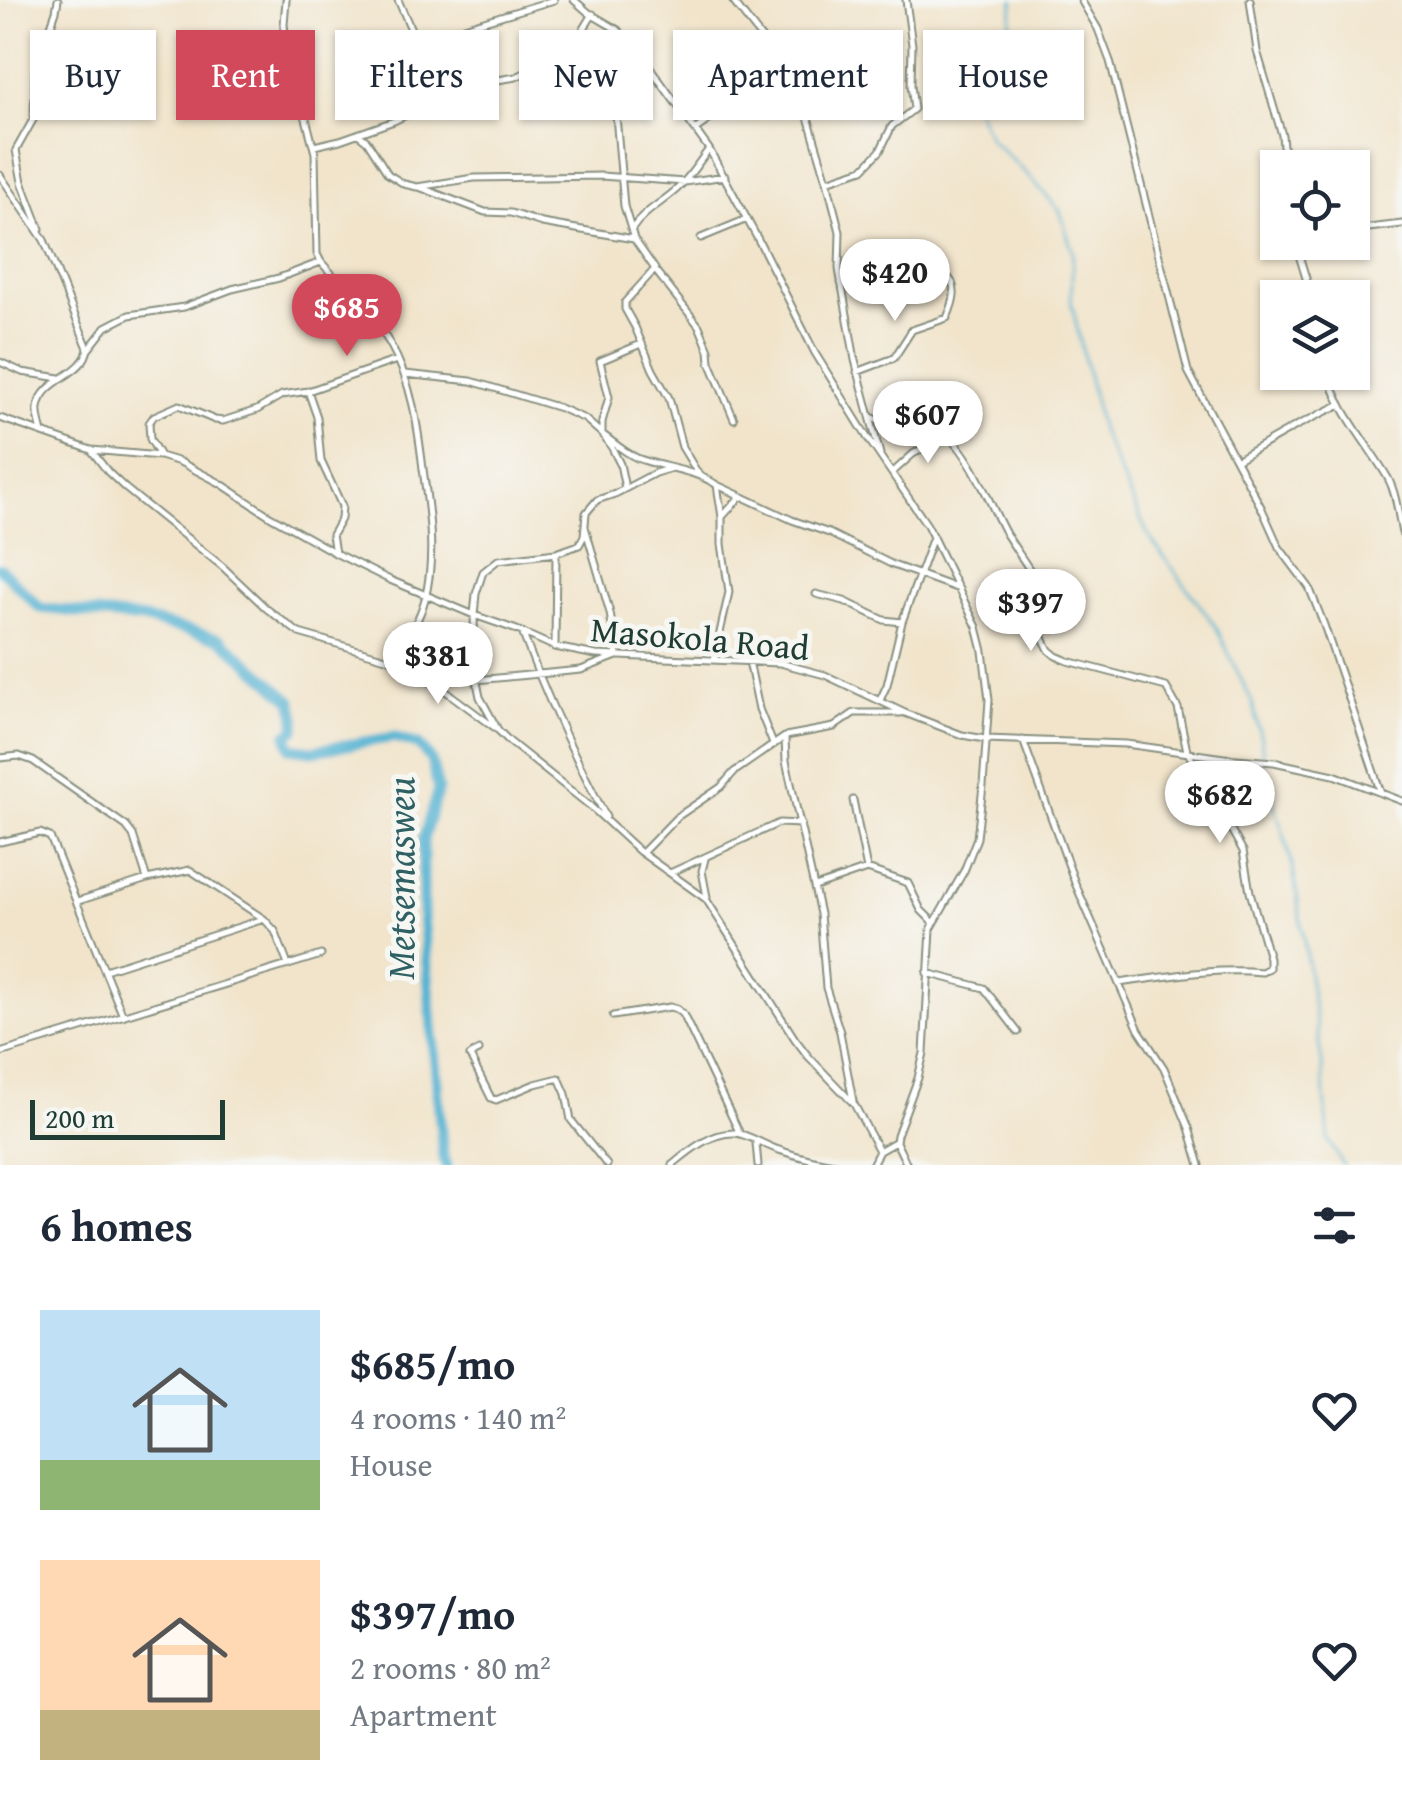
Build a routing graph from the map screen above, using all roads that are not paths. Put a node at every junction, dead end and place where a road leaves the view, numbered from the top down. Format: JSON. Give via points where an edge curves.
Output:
{"nodes":[{"id":1,"x":58,"y":0,"type":"edge"},
{"id":2,"x":286,"y":0,"type":"edge"},
{"id":3,"x":398,"y":0,"type":"edge"},
{"id":4,"x":554,"y":0,"type":"edge"},
{"id":5,"x":574,"y":0,"type":"edge"},
{"id":6,"x":732,"y":0,"type":"edge"},
{"id":7,"x":906,"y":0,"type":"edge"},
{"id":8,"x":1081,"y":0,"type":"edge"},
{"id":9,"x":1250,"y":0,"type":"edge"},
{"id":10,"x":593,"y":14,"type":"junction"},
{"id":11,"x":477,"y":25,"type":"junction"},
{"id":12,"x":478,"y":30,"type":"edge"},
{"id":13,"x":584,"y":30,"type":"edge"},
{"id":14,"x":618,"y":30,"type":"edge"},
{"id":15,"x":755,"y":30,"type":"edge"},
{"id":16,"x":653,"y":71,"type":"edge"},
{"id":17,"x":394,"y":120,"type":"edge"},
{"id":18,"x":616,"y":120,"type":"edge"},
{"id":19,"x":709,"y":120,"type":"edge"},
{"id":20,"x":808,"y":120,"type":"edge"},
{"id":21,"x":372,"y":129,"type":"junction"},
{"id":22,"x":696,"y":129,"type":"junction"},
{"id":23,"x":358,"y":134,"type":"junction"},
{"id":24,"x":369,"y":144,"type":"junction"},
{"id":25,"x":314,"y":146,"type":"junction"},
{"id":26,"x":709,"y":148,"type":"junction"},
{"id":27,"x":1283,"y":150,"type":"edge"},
{"id":28,"x":0,"y":174,"type":"edge"},
{"id":29,"x":620,"y":176,"type":"junction"},
{"id":30,"x":724,"y":176,"type":"junction"},
{"id":31,"x":827,"y":181,"type":"junction"},
{"id":32,"x":684,"y":182,"type":"junction"},
{"id":33,"x":417,"y":187,"type":"junction"},
{"id":34,"x":747,"y":219,"type":"junction"},
{"id":35,"x":1402,"y":224,"type":"edge"},
{"id":36,"x":1370,"y":228,"type":"edge"},
{"id":37,"x":632,"y":229,"type":"junction"},
{"id":38,"x":42,"y":237,"type":"junction"},
{"id":39,"x":701,"y":238,"type":"dead end"},
{"id":40,"x":634,"y":239,"type":"junction"},
{"id":41,"x":321,"y":262,"type":"junction"},
{"id":42,"x":654,"y":270,"type":"junction"},
{"id":43,"x":841,"y":283,"type":"junction"},
{"id":44,"x":641,"y":344,"type":"junction"},
{"id":45,"x":88,"y":350,"type":"junction"},
{"id":46,"x":397,"y":360,"type":"junction"},
{"id":47,"x":0,"y":362,"type":"edge"},
{"id":48,"x":857,"y":372,"type":"junction"},
{"id":49,"x":406,"y":374,"type":"junction"},
{"id":50,"x":60,"y":378,"type":"junction"},
{"id":51,"x":1335,"y":390,"type":"edge"},
{"id":52,"x":308,"y":391,"type":"junction"},
{"id":53,"x":1341,"y":404,"type":"junction"},
{"id":54,"x":871,"y":417,"type":"junction"},
{"id":55,"x":0,"y":418,"type":"edge"},
{"id":56,"x":734,"y":419,"type":"dead end"},
{"id":57,"x":42,"y":434,"type":"junction"},
{"id":58,"x":602,"y":434,"type":"junction"},
{"id":59,"x":946,"y":436,"type":"junction"},
{"id":60,"x":92,"y":450,"type":"junction"},
{"id":61,"x":160,"y":456,"type":"junction"},
{"id":62,"x":881,"y":457,"type":"junction"},
{"id":63,"x":1236,"y":460,"type":"junction"},
{"id":64,"x":672,"y":468,"type":"junction"},
{"id":65,"x":892,"y":473,"type":"junction"},
{"id":66,"x":699,"y":475,"type":"junction"},
{"id":67,"x":717,"y":484,"type":"junction"},
{"id":68,"x":625,"y":488,"type":"junction"},
{"id":69,"x":741,"y":496,"type":"junction"},
{"id":70,"x":722,"y":516,"type":"junction"},
{"id":71,"x":585,"y":527,"type":"junction"},
{"id":72,"x":1402,"y":533,"type":"edge"},
{"id":73,"x":933,"y":536,"type":"junction"},
{"id":74,"x":335,"y":553,"type":"junction"},
{"id":75,"x":556,"y":553,"type":"junction"},
{"id":76,"x":919,"y":573,"type":"junction"},
{"id":77,"x":959,"y":589,"type":"junction"},
{"id":78,"x":816,"y":594,"type":"dead end"},
{"id":79,"x":426,"y":595,"type":"junction"},
{"id":80,"x":474,"y":615,"type":"junction"},
{"id":81,"x":902,"y":622,"type":"junction"},
{"id":82,"x":522,"y":632,"type":"junction"},
{"id":83,"x":555,"y":647,"type":"junction"},
{"id":84,"x":616,"y":656,"type":"junction"},
{"id":85,"x":393,"y":660,"type":"junction"},
{"id":86,"x":714,"y":660,"type":"junction"},
{"id":87,"x":749,"y":660,"type":"junction"},
{"id":88,"x":538,"y":673,"type":"junction"},
{"id":89,"x":476,"y":680,"type":"junction"},
{"id":90,"x":880,"y":701,"type":"junction"},
{"id":91,"x":905,"y":713,"type":"junction"},
{"id":92,"x":498,"y":730,"type":"junction"},
{"id":93,"x":786,"y":736,"type":"junction"},
{"id":94,"x":985,"y":739,"type":"junction"},
{"id":95,"x":1024,"y":740,"type":"junction"},
{"id":96,"x":773,"y":744,"type":"junction"},
{"id":97,"x":1187,"y":751,"type":"junction"},
{"id":98,"x":0,"y":758,"type":"edge"},
{"id":99,"x":1224,"y":758,"type":"junction"},
{"id":100,"x":1204,"y":782,"type":"junction"},
{"id":101,"x":1381,"y":793,"type":"junction"},
{"id":102,"x":852,"y":800,"type":"dead end"},
{"id":103,"x":1402,"y":801,"type":"edge"},
{"id":104,"x":610,"y":824,"type":"junction"},
{"id":105,"x":801,"y":824,"type":"junction"},
{"id":106,"x":0,"y":842,"type":"edge"},
{"id":107,"x":642,"y":854,"type":"junction"},
{"id":108,"x":706,"y":857,"type":"junction"},
{"id":109,"x":868,"y":869,"type":"junction"},
{"id":110,"x":670,"y":873,"type":"junction"},
{"id":111,"x":147,"y":879,"type":"junction"},
{"id":112,"x":815,"y":887,"type":"junction"},
{"id":113,"x":78,"y":901,"type":"junction"},
{"id":114,"x":708,"y":902,"type":"junction"},
{"id":115,"x":264,"y":919,"type":"junction"},
{"id":116,"x":932,"y":922,"type":"junction"},
{"id":117,"x":321,"y":954,"type":"dead end"},
{"id":118,"x":288,"y":965,"type":"junction"},
{"id":119,"x":105,"y":970,"type":"junction"},
{"id":120,"x":927,"y":973,"type":"junction"},
{"id":121,"x":1119,"y":982,"type":"junction"},
{"id":122,"x":122,"y":1016,"type":"junction"},
{"id":123,"x":613,"y":1016,"type":"dead end"},
{"id":124,"x":1018,"y":1032,"type":"dead end"},
{"id":125,"x":479,"y":1050,"type":"dead end"},
{"id":126,"x":0,"y":1053,"type":"edge"},
{"id":127,"x":854,"y":1104,"type":"junction"},
{"id":128,"x":740,"y":1134,"type":"junction"},
{"id":129,"x":756,"y":1142,"type":"junction"},
{"id":130,"x":896,"y":1142,"type":"junction"},
{"id":131,"x":879,"y":1151,"type":"junction"},
{"id":132,"x":682,"y":1157,"type":"junction"},
{"id":133,"x":825,"y":1162,"type":"junction"},
{"id":134,"x":607,"y":1165,"type":"edge"},
{"id":135,"x":672,"y":1165,"type":"edge"},
{"id":136,"x":685,"y":1165,"type":"edge"},
{"id":137,"x":758,"y":1165,"type":"edge"},
{"id":138,"x":812,"y":1165,"type":"edge"},
{"id":139,"x":841,"y":1165,"type":"edge"},
{"id":140,"x":872,"y":1165,"type":"edge"},
{"id":141,"x":907,"y":1165,"type":"edge"},
{"id":142,"x":1200,"y":1165,"type":"edge"}],
"edges":[{"from":1,"to":38,"type":"street","via":[[35,72],[34,118],[16,150]]},
{"from":2,"to":25,"type":"street","via":[[286,42]]},
{"from":3,"to":11,"type":"street","via":[[418,40]]},
{"from":4,"to":11,"type":"street"},
{"from":5,"to":10,"type":"street"},
{"from":6,"to":15,"type":"street"},
{"from":7,"to":31,"type":"street","via":[[914,109],[896,122],[862,169]]},
{"from":8,"to":63,"type":"street","via":[[1110,61],[1185,363]]},
{"from":9,"to":27,"type":"street"},
{"from":10,"to":13,"type":"street"},
{"from":10,"to":14,"type":"street"},
{"from":11,"to":12,"type":"street"},
{"from":16,"to":22,"type":"street"},
{"from":17,"to":21,"type":"street"},
{"from":18,"to":29,"type":"street"},
{"from":19,"to":22,"type":"street"},
{"from":20,"to":31,"type":"street"},
{"from":21,"to":23,"type":"street"},
{"from":21,"to":24,"type":"street"},
{"from":22,"to":26,"type":"street"},
{"from":23,"to":24,"type":"street"},
{"from":23,"to":25,"type":"street"},
{"from":24,"to":33,"type":"street","via":[[388,174]]},
{"from":25,"to":41,"type":"street"},
{"from":26,"to":30,"type":"street"},
{"from":26,"to":32,"type":"street"},
{"from":28,"to":38,"type":"street"},
{"from":29,"to":32,"type":"street"},
{"from":29,"to":33,"type":"street","via":[[474,178]]},
{"from":29,"to":37,"type":"street"},
{"from":30,"to":32,"type":"street"},
{"from":30,"to":34,"type":"street"},
{"from":31,"to":43,"type":"street","via":[[840,232]]},
{"from":32,"to":37,"type":"street"},
{"from":33,"to":40,"type":"street","via":[[485,212]]},
{"from":34,"to":39,"type":"street"},
{"from":34,"to":62,"type":"street","via":[[815,353]]},
{"from":35,"to":36,"type":"street"},
{"from":37,"to":40,"type":"street"},
{"from":38,"to":45,"type":"street"},
{"from":40,"to":42,"type":"street"},
{"from":41,"to":45,"type":"street","via":[[184,306],[130,315],[106,327]]},
{"from":41,"to":46,"type":"street","via":[[381,330]]},
{"from":42,"to":44,"type":"street","via":[[625,306]]},
{"from":42,"to":56,"type":"street","via":[[699,326]]},
{"from":43,"to":48,"type":"street"},
{"from":43,"to":48,"type":"street","via":[[944,273],[956,294],[948,318],[912,330],[894,358]]},
{"from":44,"to":58,"type":"street","via":[[600,361],[609,398]]},
{"from":44,"to":66,"type":"street"},
{"from":45,"to":50,"type":"street","via":[[84,362]]},
{"from":46,"to":49,"type":"street"},
{"from":46,"to":52,"type":"street"},
{"from":47,"to":50,"type":"street"},
{"from":48,"to":54,"type":"street"},
{"from":49,"to":58,"type":"street","via":[[470,382],[560,408]]},
{"from":49,"to":79,"type":"street","via":[[431,513]]},
{"from":50,"to":57,"type":"street","via":[[38,409]]},
{"from":51,"to":53,"type":"street"},
{"from":52,"to":61,"type":"street","via":[[278,396],[222,421],[182,405],[154,416],[150,435]]},
{"from":52,"to":74,"type":"street","via":[[321,462],[342,506],[332,535]]},
{"from":53,"to":63,"type":"street"},
{"from":53,"to":72,"type":"street","via":[[1388,479]]},
{"from":54,"to":59,"type":"street"},
{"from":54,"to":62,"type":"street"},
{"from":55,"to":57,"type":"street","name":"Masokola Road"},
{"from":57,"to":60,"type":"street","name":"Masokola Road"},
{"from":58,"to":64,"type":"street","via":[[638,458]]},
{"from":58,"to":68,"type":"street"},
{"from":59,"to":65,"type":"street"},
{"from":59,"to":97,"type":"street","via":[[1040,586],[1034,614],[1049,650],[1166,687]]},
{"from":60,"to":61,"type":"street","name":"Masokola Road"},
{"from":60,"to":85,"type":"street","via":[[108,472],[267,609],[300,632]]},
{"from":61,"to":74,"type":"street","name":"Masokola Road","via":[[220,483]]},
{"from":62,"to":65,"type":"street"},
{"from":63,"to":101,"type":"street","via":[[1279,547],[1308,588]]},
{"from":64,"to":66,"type":"street"},
{"from":64,"to":68,"type":"street"},
{"from":65,"to":73,"type":"street"},
{"from":66,"to":67,"type":"street"},
{"from":67,"to":69,"type":"street"},
{"from":67,"to":70,"type":"street"},
{"from":68,"to":71,"type":"street","via":[[593,503]]},
{"from":69,"to":70,"type":"street"},
{"from":69,"to":76,"type":"street"},
{"from":70,"to":86,"type":"street","via":[[729,592]]},
{"from":71,"to":75,"type":"street","via":[[579,545]]},
{"from":71,"to":84,"type":"street"},
{"from":73,"to":76,"type":"street"},
{"from":73,"to":77,"type":"street"},
{"from":74,"to":79,"type":"street","name":"Masokola Road"},
{"from":75,"to":80,"type":"street","via":[[494,562],[479,582]]},
{"from":75,"to":83,"type":"street"},
{"from":76,"to":77,"type":"street"},
{"from":76,"to":81,"type":"street"},
{"from":77,"to":94,"type":"street","via":[[983,650]]},
{"from":78,"to":81,"type":"street"},
{"from":79,"to":80,"type":"street","name":"Masokola Road"},
{"from":79,"to":85,"type":"street"},
{"from":80,"to":82,"type":"street","name":"Masokola Road"},
{"from":80,"to":89,"type":"street"},
{"from":81,"to":90,"type":"street"},
{"from":82,"to":83,"type":"street","name":"Masokola Road"},
{"from":82,"to":88,"type":"street"},
{"from":83,"to":84,"type":"street","name":"Masokola Road"},
{"from":84,"to":86,"type":"street","name":"Masokola Road"},
{"from":84,"to":88,"type":"street","via":[[581,670]]},
{"from":85,"to":92,"type":"street"},
{"from":86,"to":87,"type":"street","name":"Masokola Road"},
{"from":87,"to":90,"type":"street","name":"Masokola Road","via":[[825,674]]},
{"from":87,"to":96,"type":"street"},
{"from":88,"to":89,"type":"street"},
{"from":88,"to":104,"type":"street"},
{"from":89,"to":92,"type":"street"},
{"from":90,"to":91,"type":"street","name":"Masokola Road"},
{"from":91,"to":93,"type":"street","via":[[854,714],[834,727]]},
{"from":91,"to":94,"type":"street","name":"Masokola Road"},
{"from":92,"to":104,"type":"street"},
{"from":93,"to":96,"type":"street"},
{"from":93,"to":105,"type":"street"},
{"from":94,"to":95,"type":"street","name":"Masokola Road"},
{"from":94,"to":116,"type":"street","via":[[975,845]]},
{"from":95,"to":97,"type":"street","name":"Masokola Road"},
{"from":95,"to":121,"type":"street","via":[[1075,884]]},
{"from":96,"to":107,"type":"street","via":[[677,817]]},
{"from":97,"to":99,"type":"street","name":"Masokola Road"},
{"from":97,"to":100,"type":"street"},
{"from":98,"to":111,"type":"street","via":[[33,761],[126,826]]},
{"from":99,"to":100,"type":"street"},
{"from":99,"to":101,"type":"street","name":"Masokola Road","via":[[1334,775]]},
{"from":100,"to":121,"type":"street","via":[[1243,851],[1268,968]]},
{"from":101,"to":103,"type":"street"},
{"from":102,"to":109,"type":"street"},
{"from":104,"to":107,"type":"street"},
{"from":105,"to":108,"type":"street","via":[[780,823]]},
{"from":105,"to":112,"type":"street"},
{"from":106,"to":113,"type":"street","via":[[50,837]]},
{"from":107,"to":110,"type":"street"},
{"from":108,"to":110,"type":"street"},
{"from":108,"to":114,"type":"street"},
{"from":109,"to":112,"type":"street"},
{"from":109,"to":116,"type":"street","via":[[908,883]]},
{"from":110,"to":114,"type":"street"},
{"from":111,"to":113,"type":"street"},
{"from":111,"to":115,"type":"street","via":[[194,872]]},
{"from":112,"to":127,"type":"street","via":[[826,988]]},
{"from":113,"to":119,"type":"street"},
{"from":114,"to":127,"type":"street","via":[[795,1039]]},
{"from":115,"to":118,"type":"street"},
{"from":115,"to":119,"type":"street"},
{"from":116,"to":120,"type":"street"},
{"from":117,"to":118,"type":"street"},
{"from":118,"to":122,"type":"street"},
{"from":119,"to":122,"type":"street"},
{"from":120,"to":124,"type":"street","via":[[987,990]]},
{"from":120,"to":130,"type":"street","via":[[924,1053]]},
{"from":121,"to":142,"type":"street","via":[[1164,1068]]},
{"from":122,"to":126,"type":"street"},
{"from":123,"to":128,"type":"street","via":[[678,1009]]},
{"from":125,"to":134,"type":"street","via":[[470,1056],[496,1100],[559,1078],[571,1120]]},
{"from":127,"to":131,"type":"street"},
{"from":128,"to":129,"type":"street"},
{"from":128,"to":132,"type":"street","via":[[706,1141]]},
{"from":129,"to":133,"type":"street"},
{"from":129,"to":137,"type":"street"},
{"from":130,"to":131,"type":"street"},
{"from":130,"to":141,"type":"street"},
{"from":131,"to":140,"type":"street"},
{"from":132,"to":135,"type":"street"},
{"from":132,"to":136,"type":"street"},
{"from":133,"to":138,"type":"street"},
{"from":133,"to":139,"type":"street"}]}
